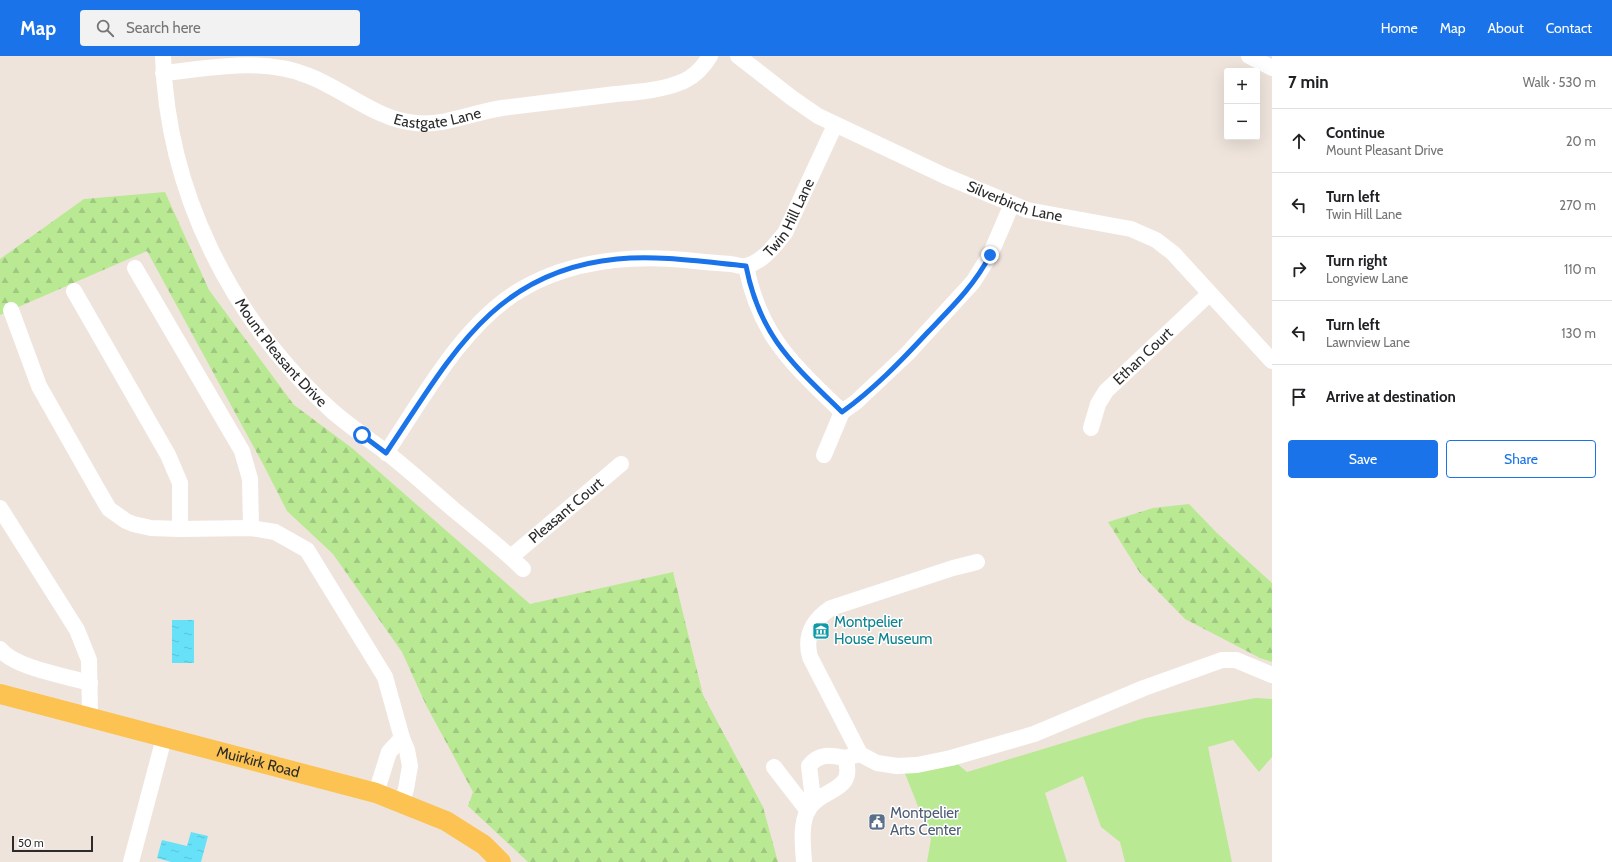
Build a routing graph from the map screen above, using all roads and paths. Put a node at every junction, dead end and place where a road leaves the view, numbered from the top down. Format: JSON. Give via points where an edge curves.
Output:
{"nodes":[{"id":1,"x":163,"y":56,"type":"edge"},
{"id":2,"x":710,"y":56,"type":"edge"},
{"id":3,"x":738,"y":56,"type":"edge"},
{"id":4,"x":1249,"y":56,"type":"edge"},
{"id":5,"x":1272,"y":68,"type":"edge"},
{"id":6,"x":163,"y":72,"type":"junction"},
{"id":7,"x":835,"y":125,"type":"junction"},
{"id":8,"x":1012,"y":204,"type":"junction"},
{"id":9,"x":746,"y":266,"type":"junction"},
{"id":10,"x":135,"y":268,"type":"dead end"},
{"id":11,"x":74,"y":291,"type":"dead end"},
{"id":12,"x":1209,"y":294,"type":"junction"},
{"id":13,"x":11,"y":310,"type":"dead end"},
{"id":14,"x":1272,"y":361,"type":"edge"},
{"id":15,"x":842,"y":412,"type":"junction"},
{"id":16,"x":1091,"y":428,"type":"dead end"},
{"id":17,"x":386,"y":453,"type":"junction"},
{"id":18,"x":824,"y":455,"type":"dead end"},
{"id":19,"x":621,"y":464,"type":"dead end"},
{"id":20,"x":0,"y":508,"type":"edge"},
{"id":21,"x":251,"y":528,"type":"junction"},
{"id":22,"x":180,"y":529,"type":"junction"},
{"id":23,"x":511,"y":557,"type":"junction"},
{"id":24,"x":977,"y":562,"type":"dead end"},
{"id":25,"x":523,"y":569,"type":"dead end"},
{"id":26,"x":0,"y":649,"type":"edge"},
{"id":27,"x":1272,"y":675,"type":"edge"},
{"id":28,"x":90,"y":683,"type":"junction"},
{"id":29,"x":0,"y":694,"type":"edge"},
{"id":30,"x":90,"y":718,"type":"junction"},
{"id":31,"x":164,"y":738,"type":"junction"},
{"id":32,"x":402,"y":738,"type":"junction"},
{"id":33,"x":852,"y":756,"type":"junction"},
{"id":34,"x":774,"y":766,"type":"dead end"},
{"id":35,"x":376,"y":793,"type":"junction"},
{"id":36,"x":402,"y":802,"type":"junction"},
{"id":37,"x":808,"y":811,"type":"junction"},
{"id":38,"x":131,"y":862,"type":"edge"},
{"id":39,"x":501,"y":862,"type":"edge"},
{"id":40,"x":804,"y":862,"type":"edge"}],
"edges":[{"from":1,"to":6,"type":"street","name":"Mount Pleasant Drive"},
{"from":2,"to":6,"type":"street","name":"Eastgate Lane","via":[[698,71],[686,80],[671,85],[638,92],[501,108],[435,122],[416,123],[380,112],[310,76],[286,68],[247,64]]},
{"from":3,"to":7,"type":"street","name":"Silverbirch Lane","via":[[792,98]]},
{"from":4,"to":5,"type":"street"},
{"from":6,"to":17,"type":"street","name":"Mount Pleasant Drive","via":[[167,117],[184,186],[212,254],[228,282],[247,313],[302,382],[332,411]]},
{"from":7,"to":8,"type":"street","name":"Silverbirch Lane"},
{"from":7,"to":9,"type":"street","name":"Twin Hill Lane","via":[[785,233],[765,256]]},
{"from":8,"to":12,"type":"street","name":"Silverbirch Lane","via":[[1144,234],[1173,253]]},
{"from":8,"to":15,"type":"street","via":[[990,255],[973,282],[907,354]]},
{"from":9,"to":15,"type":"street","via":[[751,292],[773,339],[802,373]]},
{"from":9,"to":17,"type":"street","name":"Twin Hill Lane","via":[[678,260],[616,259],[575,267],[537,280],[507,299],[464,341],[440,371]]},
{"from":10,"to":21,"type":"street","via":[[242,451],[250,478]]},
{"from":11,"to":22,"type":"street","via":[[168,455],[180,483]]},
{"from":12,"to":14,"type":"street","name":"Silverbirch Lane"},
{"from":12,"to":16,"type":"street","name":"Ethan Court","via":[[1106,391],[1098,404]]},
{"from":13,"to":22,"type":"street","via":[[38,386],[110,509],[138,526]]},
{"from":15,"to":18,"type":"street"},
{"from":17,"to":23,"type":"street","name":"Mount Pleasant Drive"},
{"from":19,"to":23,"type":"street","name":"Pleasant Court"},
{"from":20,"to":28,"type":"street","via":[[77,630],[89,660]]},
{"from":21,"to":22,"type":"street"},
{"from":21,"to":32,"type":"street","via":[[275,532],[307,550],[385,677]]},
{"from":23,"to":25,"type":"street","name":"Mount Pleasant Drive"},
{"from":24,"to":33,"type":"street","via":[[831,608],[812,625],[808,642],[810,657]]},
{"from":26,"to":28,"type":"street","via":[[9,658],[26,665]]},
{"from":27,"to":33,"type":"street","via":[[1236,660],[1222,660],[1144,688],[1034,734],[951,758],[897,766]]},
{"from":28,"to":30,"type":"street"},
{"from":29,"to":30,"type":"main road","name":"Muirkirk Road"},
{"from":30,"to":31,"type":"main road","name":"Muirkirk Road"},
{"from":31,"to":35,"type":"main road","name":"Muirkirk Road"},
{"from":31,"to":38,"type":"street"},
{"from":32,"to":35,"type":"street","via":[[389,752]]},
{"from":32,"to":36,"type":"street","via":[[410,766]]},
{"from":33,"to":37,"type":"street","via":[[844,784],[818,800]]},
{"from":33,"to":37,"type":"street","via":[[825,756],[815,759],[809,766],[812,791]]},
{"from":34,"to":37,"type":"street"},
{"from":35,"to":36,"type":"main road","name":"Muirkirk Road"},
{"from":36,"to":39,"type":"main road","name":"Muirkirk Road","via":[[464,831],[484,845]]},
{"from":37,"to":40,"type":"street","via":[[803,829]]}]}
